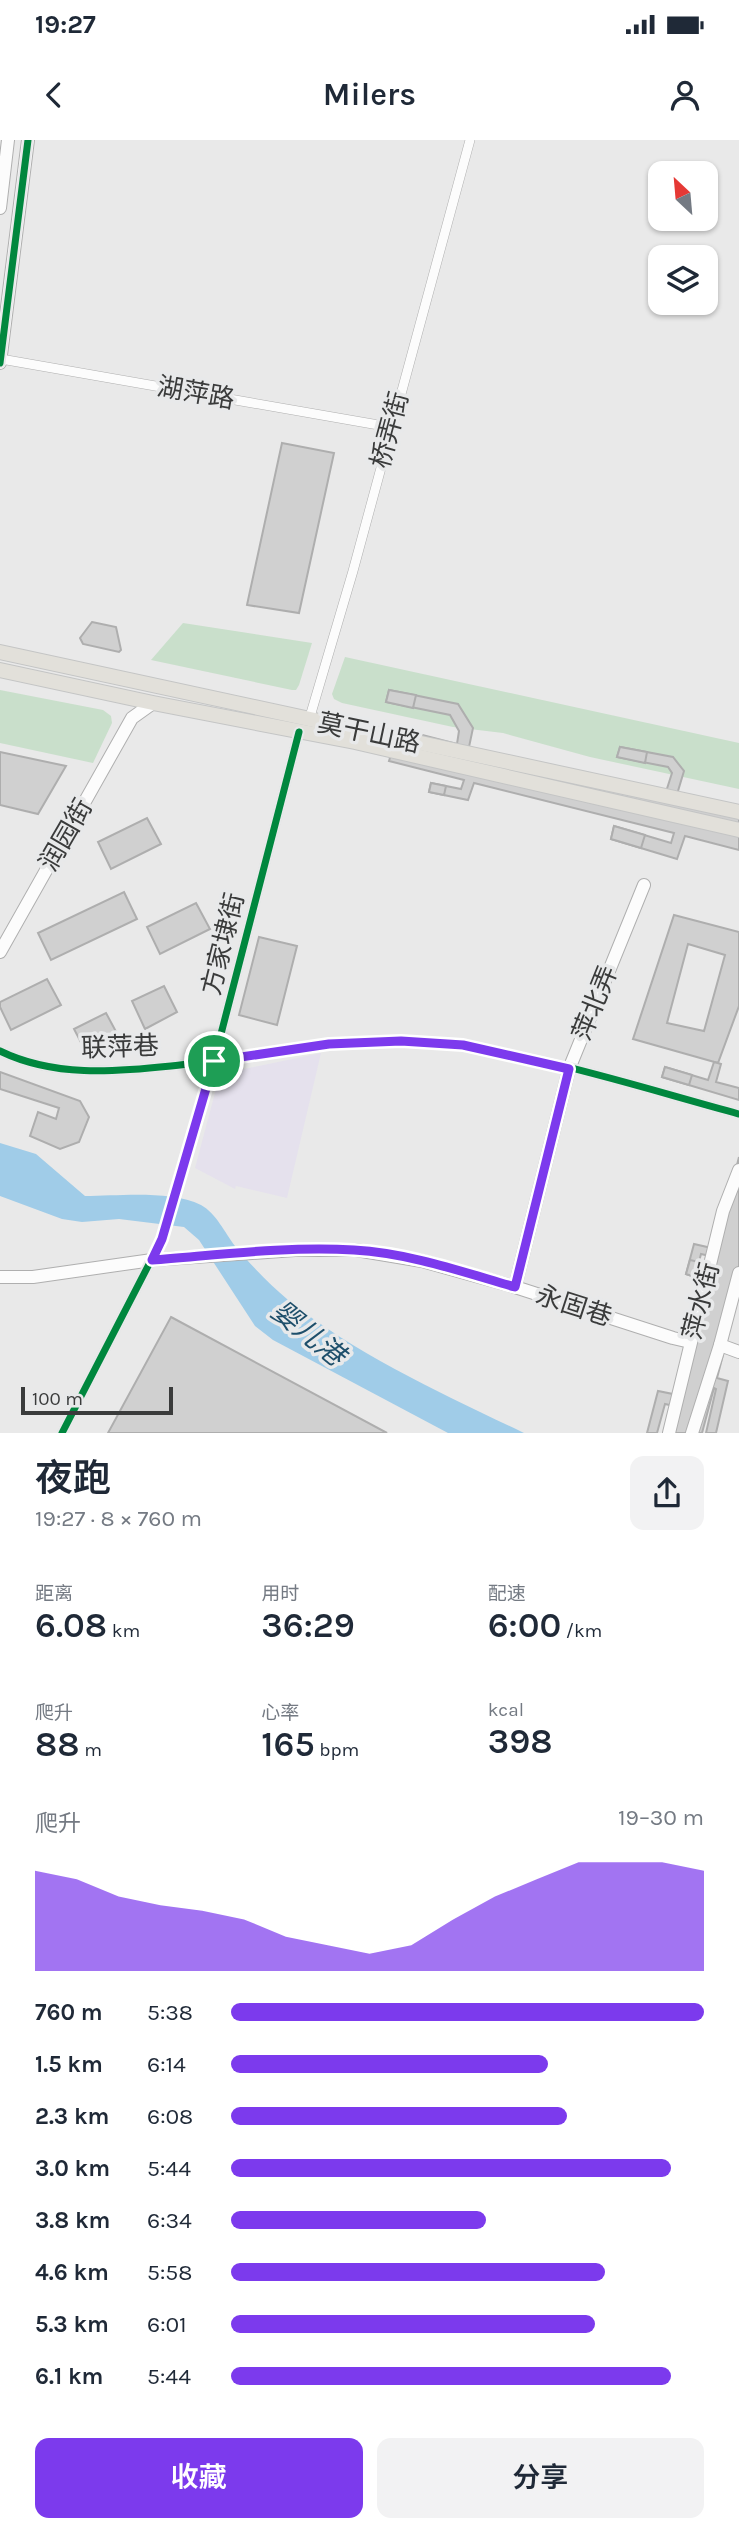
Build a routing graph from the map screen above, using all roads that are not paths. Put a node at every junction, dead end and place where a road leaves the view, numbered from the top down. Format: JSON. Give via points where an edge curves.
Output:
{"nodes":[{"id":1,"x":8,"y":140,"type":"edge"},
{"id":2,"x":28,"y":140,"type":"edge"},
{"id":3,"x":470,"y":140,"type":"edge"},
{"id":4,"x":0,"y":208,"type":"edge"},
{"id":5,"x":0,"y":361,"type":"edge"},
{"id":6,"x":390,"y":427,"type":"junction"},
{"id":7,"x":0,"y":652,"type":"edge"},
{"id":8,"x":0,"y":670,"type":"edge"},
{"id":9,"x":122,"y":696,"type":"junction"},
{"id":10,"x":153,"y":703,"type":"junction"},
{"id":11,"x":132,"y":718,"type":"junction"},
{"id":12,"x":309,"y":720,"type":"junction"},
{"id":13,"x":299,"y":732,"type":"junction"},
{"id":14,"x":739,"y":813,"type":"edge"},
{"id":15,"x":739,"y":830,"type":"edge"},
{"id":16,"x":644,"y":885,"type":"dead end"},
{"id":17,"x":0,"y":952,"type":"edge"},
{"id":18,"x":0,"y":1051,"type":"edge"},
{"id":19,"x":214,"y":1061,"type":"junction"},
{"id":20,"x":569,"y":1069,"type":"junction"},
{"id":21,"x":739,"y":1114,"type":"edge"},
{"id":22,"x":739,"y":1170,"type":"edge"},
{"id":23,"x":152,"y":1260,"type":"junction"},
{"id":24,"x":739,"y":1273,"type":"edge"},
{"id":25,"x":0,"y":1276,"type":"edge"},
{"id":26,"x":515,"y":1287,"type":"junction"},
{"id":27,"x":690,"y":1342,"type":"junction"},
{"id":28,"x":720,"y":1345,"type":"junction"},
{"id":29,"x":739,"y":1352,"type":"edge"},
{"id":30,"x":62,"y":1433,"type":"edge"},
{"id":31,"x":669,"y":1433,"type":"edge"},
{"id":32,"x":692,"y":1433,"type":"edge"}],
"edges":[{"from":1,"to":4,"type":"street"},
{"from":2,"to":5,"type":"street"},
{"from":3,"to":6,"type":"street","name":"桥弄街"},
{"from":5,"to":6,"type":"street","name":"湖萍路"},
{"from":6,"to":12,"type":"street","name":"桥弄街"},
{"from":7,"to":12,"type":"main road","name":"莫干山路"},
{"from":8,"to":9,"type":"main road","name":"莫干山路"},
{"from":9,"to":10,"type":"main road","name":"莫干山路"},
{"from":9,"to":11,"type":"street"},
{"from":10,"to":11,"type":"street","name":"润园街"},
{"from":10,"to":13,"type":"main road","name":"莫干山路"},
{"from":11,"to":17,"type":"street","name":"润园街"},
{"from":12,"to":14,"type":"main road","name":"莫干山路"},
{"from":13,"to":15,"type":"main road","name":"莫干山路"},
{"from":13,"to":19,"type":"street","name":"方家埭街"},
{"from":16,"to":20,"type":"street","name":"萍北弄"},
{"from":18,"to":19,"type":"street","name":"联萍巷","via":[[68,1070],[117,1072]]},
{"from":19,"to":20,"type":"street","name":"联萍巷","via":[[329,1044],[401,1041],[463,1045]]},
{"from":19,"to":23,"type":"street","name":"方家埭街"},
{"from":20,"to":21,"type":"street","name":"联萍巷"},
{"from":20,"to":26,"type":"street","name":"萍北弄"},
{"from":22,"to":27,"type":"street","name":"萍水街","via":[[723,1211]]},
{"from":23,"to":25,"type":"street","name":"永固巷","via":[[33,1277]]},
{"from":23,"to":26,"type":"street","name":"永固巷","via":[[356,1250],[422,1261]]},
{"from":23,"to":30,"type":"street","name":"方家埭街"},
{"from":24,"to":28,"type":"street","name":"萍水街"},
{"from":26,"to":27,"type":"street","name":"永固巷"},
{"from":27,"to":31,"type":"street","name":"萍水街"},
{"from":28,"to":29,"type":"street"},
{"from":28,"to":32,"type":"street","name":"萍水街"}]}
